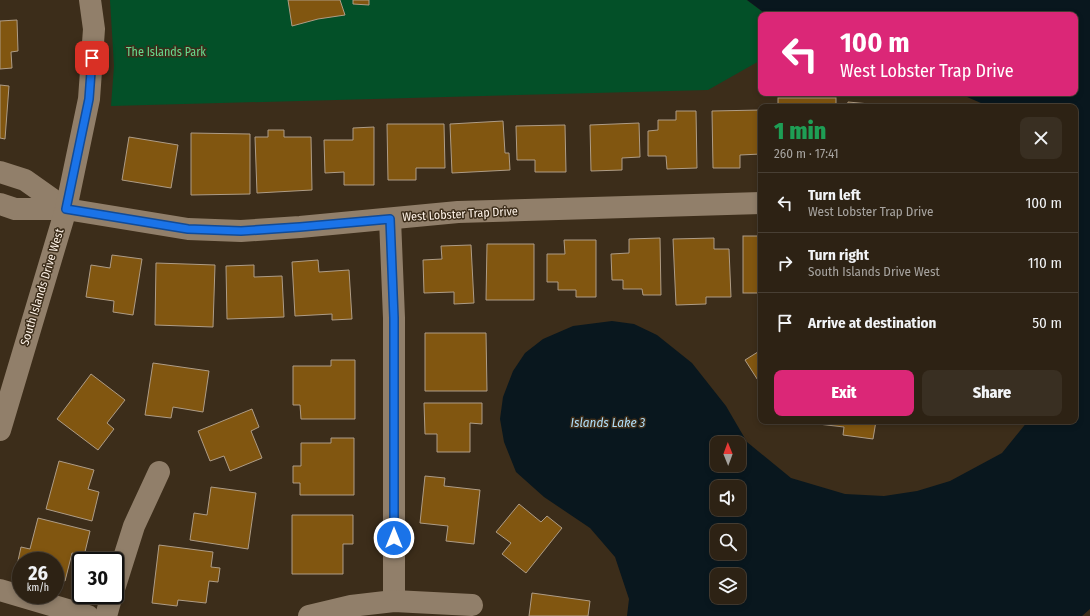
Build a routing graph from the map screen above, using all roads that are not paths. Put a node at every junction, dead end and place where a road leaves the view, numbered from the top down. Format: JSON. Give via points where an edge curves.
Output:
{"nodes":[{"id":1,"x":90,"y":0,"type":"edge"},
{"id":2,"x":0,"y":172,"type":"edge"},
{"id":3,"x":758,"y":203,"type":"edge"},
{"id":4,"x":0,"y":204,"type":"edge"},
{"id":5,"x":66,"y":209,"type":"junction"},
{"id":6,"x":390,"y":219,"type":"junction"},
{"id":7,"x":0,"y":430,"type":"edge"},
{"id":8,"x":159,"y":472,"type":"dead end"},
{"id":9,"x":124,"y":558,"type":"edge"},
{"id":10,"x":0,"y":590,"type":"edge"},
{"id":11,"x":394,"y":601,"type":"junction"},
{"id":12,"x":109,"y":604,"type":"edge"},
{"id":13,"x":472,"y":605,"type":"dead end"},
{"id":14,"x":88,"y":616,"type":"edge"},
{"id":15,"x":106,"y":616,"type":"edge"},
{"id":16,"x":309,"y":616,"type":"edge"}],
"edges":[{"from":1,"to":5,"type":"street","name":"South Islands Drive West","via":[[94,29],[89,99]]},
{"from":2,"to":5,"type":"street","via":[[25,180]]},
{"from":3,"to":6,"type":"street","name":"West Lobster Trap Drive","via":[[458,212]]},
{"from":4,"to":5,"type":"street","name":"West Lobster Trap Drive","via":[[15,209]]},
{"from":5,"to":6,"type":"street","name":"West Lobster Trap Drive","via":[[188,229],[241,231]]},
{"from":5,"to":7,"type":"street","name":"South Islands Drive West"},
{"from":6,"to":11,"type":"street","via":[[394,318]]},
{"from":8,"to":9,"type":"street","via":[[134,526]]},
{"from":10,"to":14,"type":"street"},
{"from":11,"to":13,"type":"street"},
{"from":11,"to":16,"type":"street","via":[[351,606]]},
{"from":12,"to":15,"type":"street"}]}
